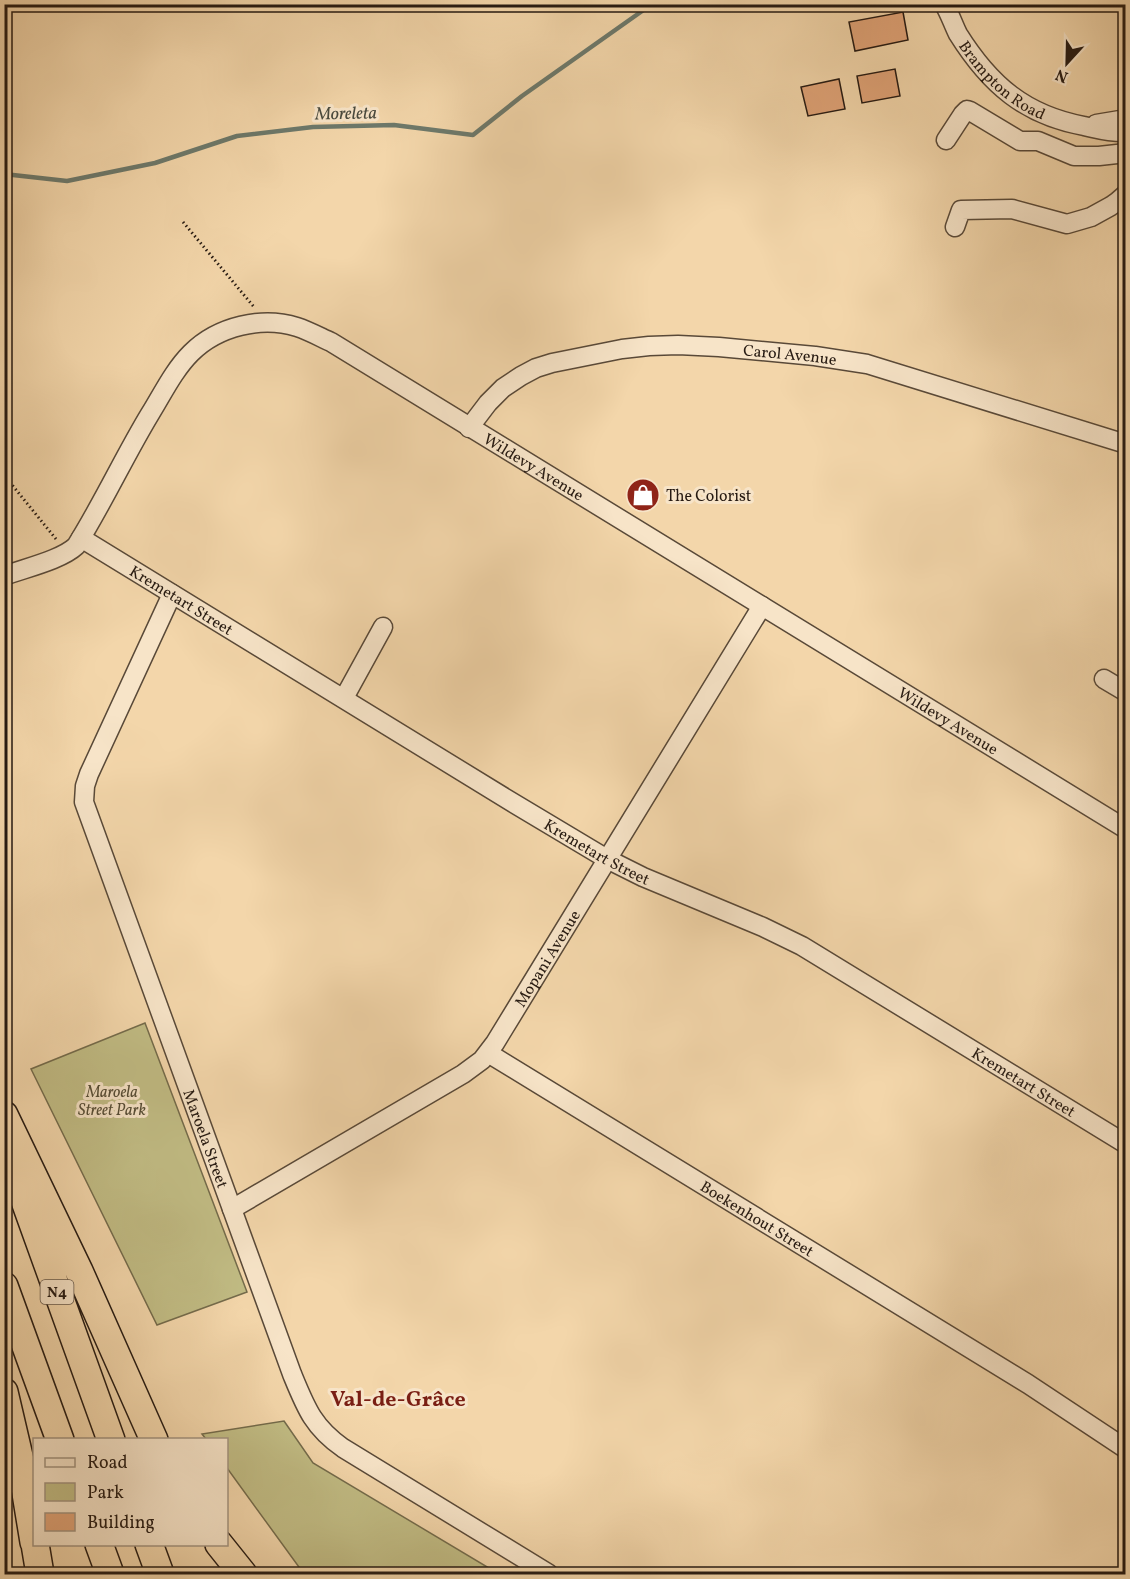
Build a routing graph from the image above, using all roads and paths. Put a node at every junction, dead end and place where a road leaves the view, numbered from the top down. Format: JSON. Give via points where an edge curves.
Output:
{"nodes":[{"id":1,"x":944,"y":4,"type":"edge"},
{"id":2,"x":1020,"y":102,"type":"junction"},
{"id":3,"x":1125,"y":119,"type":"edge"},
{"id":4,"x":1082,"y":126,"type":"junction"},
{"id":5,"x":1000,"y":129,"type":"junction"},
{"id":6,"x":1125,"y":132,"type":"edge"},
{"id":7,"x":946,"y":140,"type":"dead end"},
{"id":8,"x":1125,"y":145,"type":"edge"},
{"id":9,"x":1125,"y":153,"type":"edge"},
{"id":10,"x":1125,"y":194,"type":"edge"},
{"id":11,"x":183,"y":222,"type":"dead end"},
{"id":12,"x":955,"y":227,"type":"dead end"},
{"id":13,"x":256,"y":323,"type":"junction"},
{"id":14,"x":470,"y":428,"type":"junction"},
{"id":15,"x":1125,"y":444,"type":"edge"},
{"id":16,"x":4,"y":475,"type":"edge"},
{"id":17,"x":81,"y":538,"type":"junction"},
{"id":18,"x":59,"y":543,"type":"dead end"},
{"id":19,"x":4,"y":576,"type":"edge"},
{"id":20,"x":172,"y":594,"type":"junction"},
{"id":21,"x":762,"y":606,"type":"junction"},
{"id":22,"x":383,"y":627,"type":"dead end"},
{"id":23,"x":1104,"y":679,"type":"dead end"},
{"id":24,"x":1125,"y":692,"type":"edge"},
{"id":25,"x":344,"y":698,"type":"junction"},
{"id":26,"x":1125,"y":829,"type":"edge"},
{"id":27,"x":607,"y":859,"type":"junction"},
{"id":28,"x":488,"y":1053,"type":"junction"},
{"id":29,"x":4,"y":1115,"type":"edge"},
{"id":30,"x":4,"y":1144,"type":"edge"},
{"id":31,"x":1125,"y":1144,"type":"edge"},
{"id":32,"x":232,"y":1209,"type":"junction"},
{"id":33,"x":4,"y":1286,"type":"edge"},
{"id":34,"x":1028,"y":1384,"type":"junction"},
{"id":35,"x":4,"y":1392,"type":"edge"},
{"id":36,"x":59,"y":1438,"type":"edge"},
{"id":37,"x":110,"y":1438,"type":"edge"},
{"id":38,"x":153,"y":1438,"type":"edge"},
{"id":39,"x":1125,"y":1438,"type":"edge"},
{"id":40,"x":1125,"y":1449,"type":"edge"},
{"id":41,"x":33,"y":1532,"type":"edge"},
{"id":42,"x":35,"y":1546,"type":"edge"},
{"id":43,"x":99,"y":1546,"type":"edge"},
{"id":44,"x":149,"y":1546,"type":"edge"},
{"id":45,"x":220,"y":1546,"type":"edge"},
{"id":46,"x":40,"y":1575,"type":"edge"},
{"id":47,"x":110,"y":1575,"type":"edge"},
{"id":48,"x":159,"y":1575,"type":"edge"},
{"id":49,"x":243,"y":1575,"type":"edge"},
{"id":50,"x":549,"y":1575,"type":"edge"}],
"edges":[{"from":1,"to":2,"type":"street","name":"Brampton Road","via":[[958,33],[983,67]]},
{"from":2,"to":4,"type":"street","name":"Brampton Road","via":[[1044,115]]},
{"from":2,"to":5,"type":"street"},
{"from":3,"to":4,"type":"street","name":"Brampton Road"},
{"from":4,"to":6,"type":"street","name":"Brampton Road"},
{"from":5,"to":7,"type":"street","via":[[967,110]]},
{"from":5,"to":9,"type":"street","via":[[1020,141],[1038,141],[1074,156]]},
{"from":6,"to":8,"type":"street"},
{"from":10,"to":12,"type":"street","via":[[1111,206],[1067,224],[1012,209],[961,210]]},
{"from":11,"to":13,"type":"path","via":[[254,306]]},
{"from":13,"to":14,"type":"street","name":"Wildevy Avenue","via":[[288,324],[316,334]]},
{"from":13,"to":17,"type":"street","name":"Wildevy Avenue","via":[[217,335],[191,352],[136,437]]},
{"from":14,"to":15,"type":"street","name":"Carol Avenue","via":[[503,388],[537,368],[622,349],[678,345],[867,364]]},
{"from":14,"to":21,"type":"street","name":"Wildevy Avenue"},
{"from":16,"to":18,"type":"path"},
{"from":17,"to":19,"type":"street","name":"Wildevy Avenue","via":[[68,552]]},
{"from":17,"to":20,"type":"street","name":"Kremetart Street"},
{"from":20,"to":25,"type":"street","name":"Kremetart Street"},
{"from":20,"to":32,"type":"street","name":"Maroela Street","via":[[95,761],[84,798]]},
{"from":21,"to":26,"type":"street","name":"Wildevy Avenue"},
{"from":21,"to":27,"type":"street","name":"Mopani Avenue"},
{"from":22,"to":25,"type":"street"},
{"from":23,"to":24,"type":"street"},
{"from":25,"to":27,"type":"street","name":"Kremetart Street"},
{"from":27,"to":28,"type":"street","name":"Mopani Avenue"},
{"from":27,"to":31,"type":"street","name":"Kremetart Street","via":[[810,950]]},
{"from":28,"to":32,"type":"street","name":"Mopani Avenue","via":[[464,1074]]},
{"from":28,"to":34,"type":"street","name":"Boekenhout Street"},
{"from":29,"to":38,"type":"highway"},
{"from":30,"to":37,"type":"highway","number":"N4"},
{"from":32,"to":50,"type":"street","name":"Maroela Street","via":[[292,1374],[320,1429],[344,1448]]},
{"from":33,"to":36,"type":"highway"},
{"from":34,"to":39,"type":"street","name":"Boekenhout Street"},
{"from":34,"to":40,"type":"street","name":"Boekenhout Street"},
{"from":35,"to":41,"type":"highway"},
{"from":42,"to":46,"type":"highway"},
{"from":43,"to":47,"type":"highway"},
{"from":44,"to":48,"type":"highway"},
{"from":45,"to":49,"type":"highway"}]}
